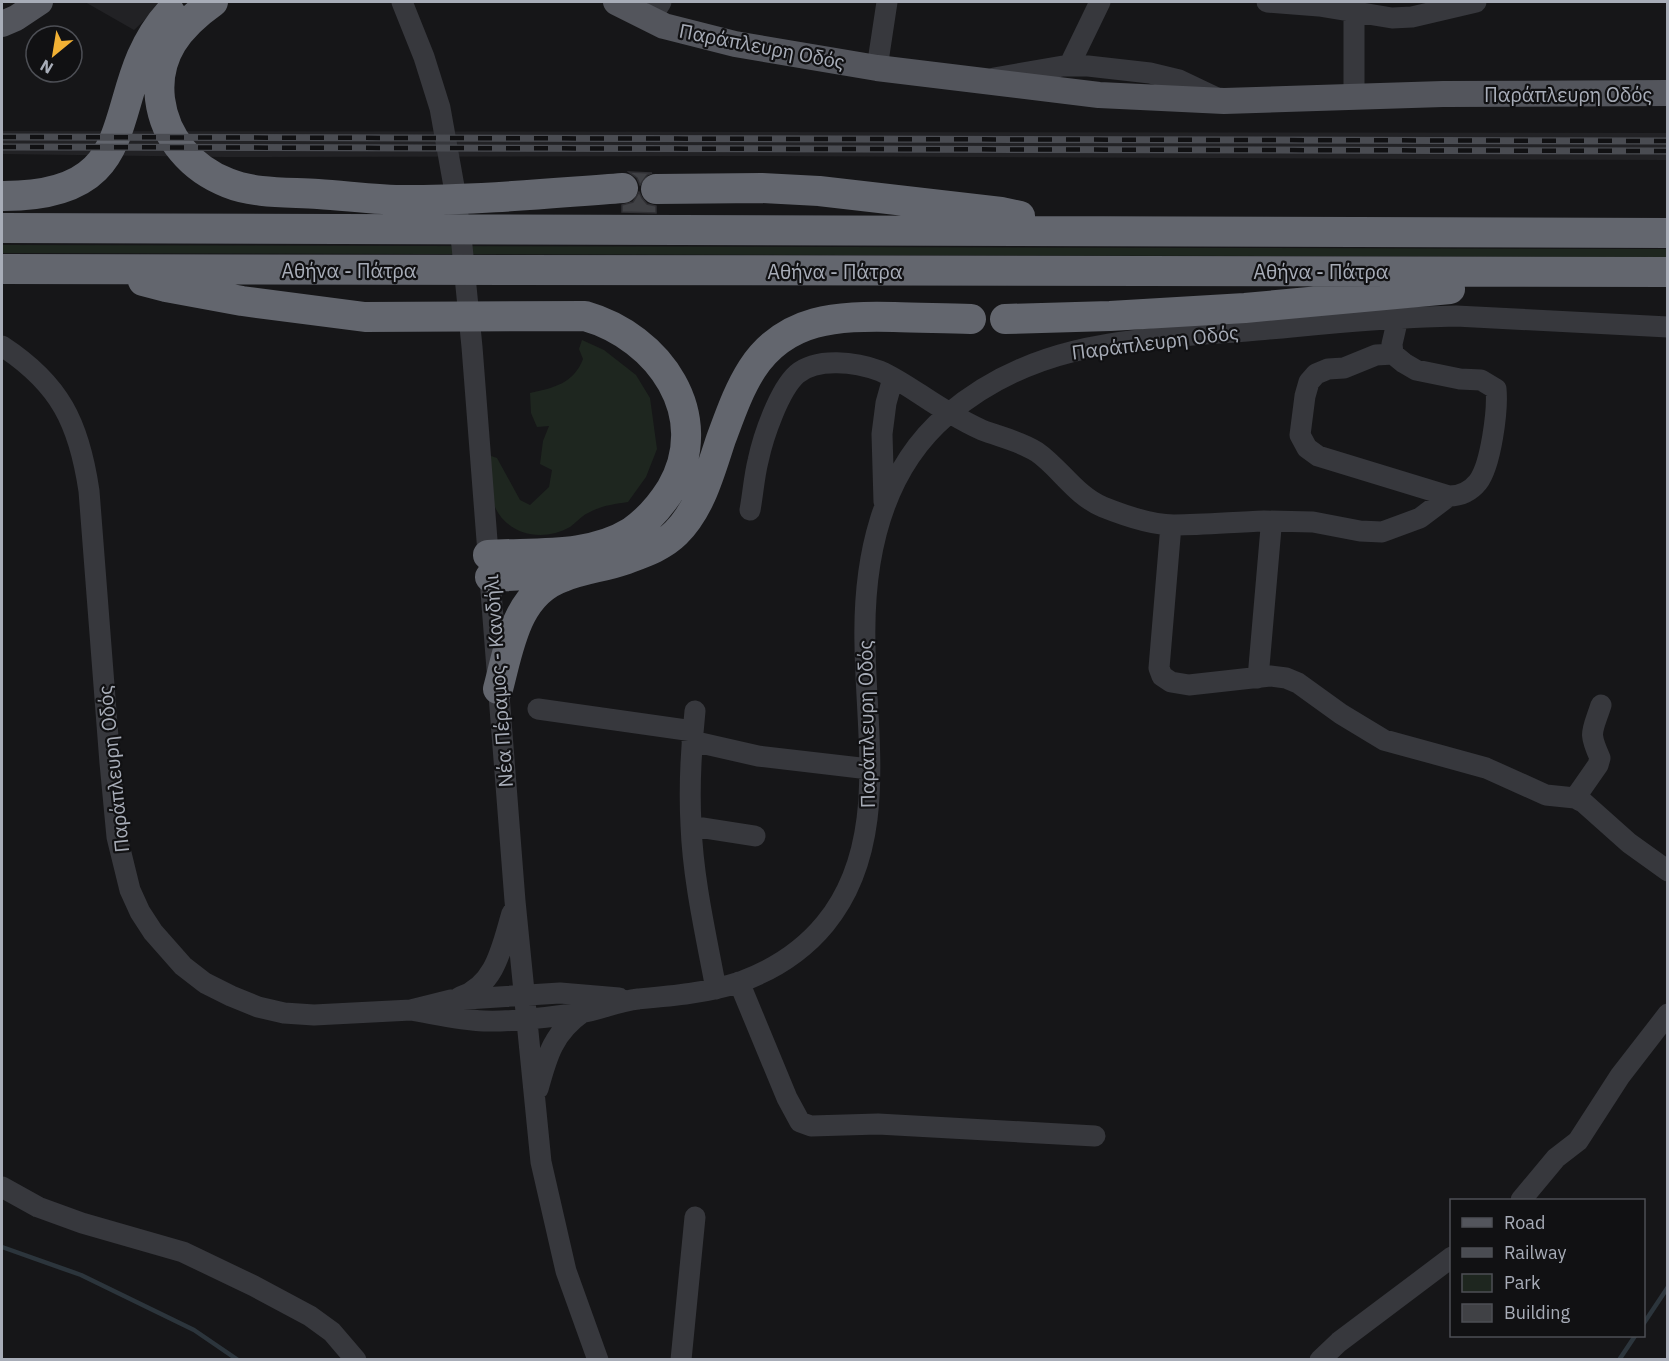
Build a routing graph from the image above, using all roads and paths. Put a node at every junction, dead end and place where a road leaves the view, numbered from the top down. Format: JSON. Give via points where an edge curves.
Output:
{"nodes":[{"id":1,"x":40,"y":2,"type":"edge"},
{"id":2,"x":180,"y":2,"type":"edge"},
{"id":3,"x":213,"y":2,"type":"edge"},
{"id":4,"x":402,"y":2,"type":"edge"},
{"id":5,"x":616,"y":2,"type":"edge"},
{"id":6,"x":887,"y":2,"type":"edge"},
{"id":7,"x":1100,"y":2,"type":"edge"},
{"id":8,"x":1267,"y":2,"type":"edge"},
{"id":9,"x":1476,"y":2,"type":"edge"},
{"id":10,"x":655,"y":11,"type":"edge"},
{"id":11,"x":1354,"y":11,"type":"junction"},
{"id":12,"x":2,"y":24,"type":"edge"},
{"id":13,"x":1069,"y":66,"type":"junction"},
{"id":14,"x":877,"y":68,"type":"junction"},
{"id":15,"x":973,"y":81,"type":"junction"},
{"id":16,"x":1668,"y":93,"type":"edge"},
{"id":17,"x":1354,"y":98,"type":"junction"},
{"id":18,"x":1224,"y":101,"type":"junction"},
{"id":19,"x":623,"y":188,"type":"dead end"},
{"id":20,"x":656,"y":189,"type":"dead end"},
{"id":21,"x":2,"y":196,"type":"edge"},
{"id":22,"x":2,"y":228,"type":"edge"},
{"id":23,"x":1085,"y":231,"type":"junction"},
{"id":24,"x":1668,"y":232,"type":"edge"},
{"id":25,"x":2,"y":269,"type":"edge"},
{"id":26,"x":101,"y":270,"type":"junction"},
{"id":27,"x":1626,"y":272,"type":"junction"},
{"id":28,"x":1668,"y":272,"type":"edge"},
{"id":29,"x":1398,"y":318,"type":"junction"},
{"id":30,"x":971,"y":319,"type":"dead end"},
{"id":31,"x":1005,"y":319,"type":"dead end"},
{"id":32,"x":1668,"y":327,"type":"edge"},
{"id":33,"x":2,"y":346,"type":"edge"},
{"id":34,"x":1393,"y":354,"type":"junction"},
{"id":35,"x":893,"y":378,"type":"junction"},
{"id":36,"x":949,"y":413,"type":"junction"},
{"id":37,"x":1449,"y":496,"type":"junction"},
{"id":38,"x":884,"y":506,"type":"junction"},
{"id":39,"x":750,"y":510,"type":"dead end"},
{"id":40,"x":1264,"y":520,"type":"junction"},
{"id":41,"x":1172,"y":525,"type":"junction"},
{"id":42,"x":489,"y":566,"type":"junction"},
{"id":43,"x":575,"y":573,"type":"junction"},
{"id":44,"x":1258,"y":678,"type":"junction"},
{"id":45,"x":498,"y":689,"type":"junction"},
{"id":46,"x":1601,"y":705,"type":"dead end"},
{"id":47,"x":538,"y":709,"type":"dead end"},
{"id":48,"x":693,"y":728,"type":"junction"},
{"id":49,"x":869,"y":769,"type":"junction"},
{"id":50,"x":1575,"y":798,"type":"junction"},
{"id":51,"x":691,"y":826,"type":"junction"},
{"id":52,"x":755,"y":836,"type":"dead end"},
{"id":53,"x":1668,"y":871,"type":"edge"},
{"id":54,"x":515,"y":901,"type":"junction"},
{"id":55,"x":739,"y":982,"type":"junction"},
{"id":56,"x":716,"y":988,"type":"junction"},
{"id":57,"x":524,"y":996,"type":"junction"},
{"id":58,"x":451,"y":1000,"type":"junction"},
{"id":59,"x":632,"y":1000,"type":"junction"},
{"id":60,"x":411,"y":1010,"type":"junction"},
{"id":61,"x":583,"y":1012,"type":"junction"},
{"id":62,"x":1668,"y":1014,"type":"edge"},
{"id":63,"x":526,"y":1019,"type":"junction"},
{"id":64,"x":534,"y":1101,"type":"junction"},
{"id":65,"x":1095,"y":1136,"type":"dead end"},
{"id":66,"x":2,"y":1188,"type":"edge"},
{"id":67,"x":1522,"y":1199,"type":"edge"},
{"id":68,"x":695,"y":1216,"type":"dead end"},
{"id":69,"x":1450,"y":1259,"type":"edge"},
{"id":70,"x":356,"y":1359,"type":"edge"},
{"id":71,"x":598,"y":1359,"type":"edge"},
{"id":72,"x":681,"y":1359,"type":"edge"},
{"id":73,"x":1320,"y":1359,"type":"edge"}],
"edges":[{"from":1,"to":12,"type":"main road"},
{"from":2,"to":21,"type":"highway","via":[[155,30],[146,47],[122,120],[97,167],[73,185],[45,194]]},
{"from":3,"to":19,"type":"highway","via":[[184,24],[172,41],[159,86],[165,121],[178,146],[190,160],[230,184],[412,200]]},
{"from":4,"to":42,"type":"street","name":"Νέα Πέραμος - Κανδήλι","via":[[440,108],[455,192]]},
{"from":5,"to":10,"type":"main road","name":"Παράπλευρη Οδός"},
{"from":6,"to":14,"type":"street"},
{"from":7,"to":13,"type":"street"},
{"from":8,"to":11,"type":"street"},
{"from":9,"to":11,"type":"street","via":[[1412,17],[1392,18]]},
{"from":10,"to":14,"type":"main road","name":"Παράπλευρη Οδός","via":[[707,38]]},
{"from":11,"to":17,"type":"street"},
{"from":13,"to":15,"type":"street"},
{"from":13,"to":18,"type":"street","via":[[1150,73],[1179,80]]},
{"from":14,"to":15,"type":"main road","name":"Παράπλευρη Οδός"},
{"from":15,"to":18,"type":"main road","name":"Παράπλευρη Οδός","via":[[1099,95]]},
{"from":16,"to":17,"type":"main road","name":"Παράπλευρη Οδός"},
{"from":17,"to":18,"type":"main road","name":"Παράπλευρη Οδός"},
{"from":20,"to":23,"type":"highway","via":[[819,191],[1001,212]]},
{"from":22,"to":23,"type":"highway","name":"Αθήνα - Πάτρα"},
{"from":23,"to":24,"type":"highway","name":"Αθήνα - Πάτρα"},
{"from":25,"to":26,"type":"highway","name":"Αθήνα - Πάτρα"},
{"from":26,"to":27,"type":"highway","name":"Αθήνα - Πάτρα"},
{"from":26,"to":42,"type":"highway","via":[[205,295],[365,317],[585,316],[610,325],[645,348],[677,389],[686,426],[682,464],[666,497],[644,521],[613,542]]},
{"from":27,"to":28,"type":"highway","name":"Αθήνα - Πάτρα"},
{"from":27,"to":31,"type":"highway","via":[[1245,308]]},
{"from":29,"to":32,"type":"street","name":"Παράπλευρη Οδός","via":[[1456,316]]},
{"from":29,"to":34,"type":"street"},
{"from":29,"to":36,"type":"street","name":"Παράπλευρη Οδός","via":[[1092,346],[1009,373]]},
{"from":30,"to":43,"type":"highway","via":[[854,316],[812,323],[790,333],[762,357],[744,383],[701,495],[676,532],[666,542],[641,554]]},
{"from":33,"to":60,"type":"street","name":"Παράπλευρη Οδός","via":[[56,394],[79,438],[90,502],[117,837],[130,890],[140,912],[183,966],[205,983],[258,1007],[314,1015]]},
{"from":34,"to":37,"type":"street","via":[[1416,370],[1481,380],[1496,389],[1497,405],[1484,469],[1469,490],[1460,496]]},
{"from":34,"to":37,"type":"street","via":[[1316,374],[1305,396],[1300,435],[1307,448],[1318,456]]},
{"from":35,"to":36,"type":"street"},
{"from":35,"to":38,"type":"street","via":[[882,434]]},
{"from":35,"to":39,"type":"street","via":[[851,363],[810,366],[796,375],[784,391],[761,450]]},
{"from":36,"to":38,"type":"street","name":"Παράπλευρη Οδός","via":[[913,453]]},
{"from":36,"to":41,"type":"street","via":[[1038,453],[1100,505]]},
{"from":37,"to":40,"type":"street","via":[[1420,518],[1382,532]]},
{"from":38,"to":49,"type":"street","name":"Παράπλευρη Οδός","via":[[871,553],[865,610]]},
{"from":40,"to":41,"type":"street"},
{"from":40,"to":44,"type":"street","via":[[1271,528]]},
{"from":41,"to":44,"type":"street","via":[[1159,668],[1162,676],[1189,685]]},
{"from":42,"to":43,"type":"highway"},
{"from":42,"to":45,"type":"street","name":"Νέα Πέραμος - Κανδήλι"},
{"from":43,"to":45,"type":"highway","via":[[546,585],[525,607],[512,634]]},
{"from":44,"to":50,"type":"street","via":[[1270,676],[1298,683],[1384,740],[1486,768],[1546,795]]},
{"from":45,"to":54,"type":"street","name":"Νέα Πέραμος - Κανδήλι"},
{"from":46,"to":50,"type":"street","via":[[1592,734],[1600,758]]},
{"from":47,"to":48,"type":"street"},
{"from":48,"to":49,"type":"street","via":[[758,756]]},
{"from":48,"to":51,"type":"street"},
{"from":49,"to":55,"type":"street","name":"Παράπλευρη Οδός","via":[[863,848],[840,905],[796,953]]},
{"from":50,"to":53,"type":"street"},
{"from":51,"to":52,"type":"street"},
{"from":51,"to":56,"type":"street","via":[[700,904]]},
{"from":54,"to":57,"type":"street","name":"Νέα Πέραμος - Κανδήλι"},
{"from":54,"to":58,"type":"street","via":[[489,976],[470,994]]},
{"from":55,"to":56,"type":"street","name":"Παράπλευρη Οδός"},
{"from":55,"to":65,"type":"street","via":[[787,1098],[801,1122],[811,1126],[878,1124]]},
{"from":56,"to":59,"type":"street","name":"Παράπλευρη Οδός"},
{"from":57,"to":58,"type":"street","name":"Παράπλευρη Οδός"},
{"from":57,"to":59,"type":"street","name":"Παράπλευρη Οδός","via":[[560,993]]},
{"from":57,"to":63,"type":"street","name":"Νέα Πέραμος - Κανδήλι"},
{"from":58,"to":60,"type":"street","name":"Παράπλευρη Οδός"},
{"from":59,"to":61,"type":"street","name":"Παράπλευρη Οδός"},
{"from":60,"to":63,"type":"street","name":"Παράπλευρη Οδός","via":[[481,1021]]},
{"from":61,"to":63,"type":"street","name":"Παράπλευρη Οδός"},
{"from":61,"to":64,"type":"street","via":[[559,1033]]},
{"from":62,"to":67,"type":"street","via":[[1578,1141],[1556,1158]]},
{"from":63,"to":64,"type":"street","name":"Νέα Πέραμος - Κανδήλι"},
{"from":64,"to":71,"type":"street","name":"Νέα Πέραμος - Κανδήλι","via":[[541,1162],[559,1244]]},
{"from":66,"to":70,"type":"street","via":[[82,1223],[183,1252],[254,1286],[310,1316],[332,1332]]},
{"from":68,"to":72,"type":"street"},
{"from":69,"to":73,"type":"street"}]}
